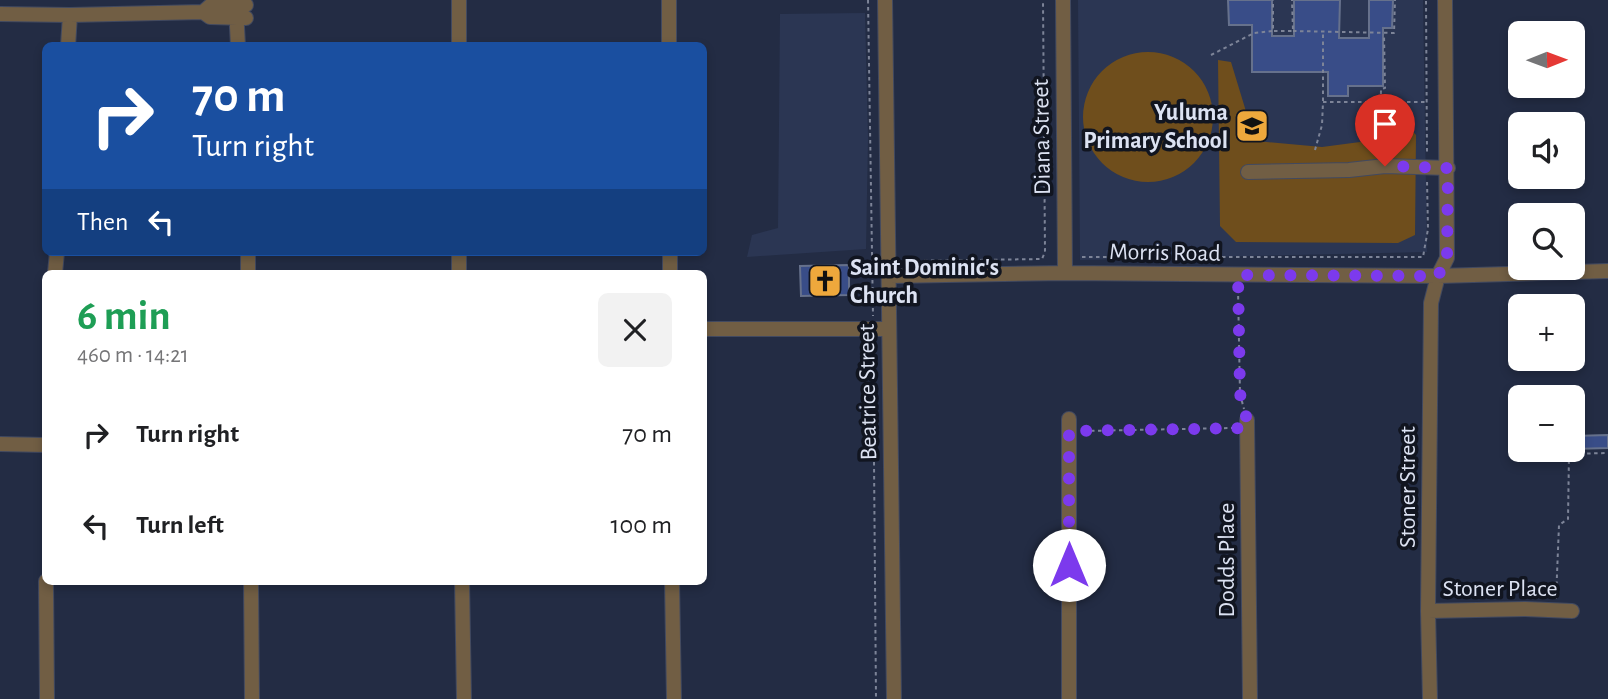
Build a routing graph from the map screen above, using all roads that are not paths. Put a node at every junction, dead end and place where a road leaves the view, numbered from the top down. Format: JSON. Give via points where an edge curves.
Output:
{"nodes":[{"id":1,"x":458,"y":0,"type":"edge"},
{"id":2,"x":669,"y":0,"type":"edge"},
{"id":3,"x":885,"y":0,"type":"edge"},
{"id":4,"x":1063,"y":0,"type":"edge"},
{"id":5,"x":1446,"y":0,"type":"edge"},
{"id":6,"x":241,"y":7,"type":"edge"},
{"id":7,"x":0,"y":14,"type":"edge"},
{"id":8,"x":70,"y":15,"type":"junction"},
{"id":9,"x":68,"y":42,"type":"edge"},
{"id":10,"x":238,"y":42,"type":"edge"},
{"id":11,"x":246,"y":42,"type":"edge"},
{"id":12,"x":459,"y":42,"type":"edge"},
{"id":13,"x":669,"y":42,"type":"edge"},
{"id":14,"x":1448,"y":168,"type":"junction"},
{"id":15,"x":1248,"y":172,"type":"dead end"},
{"id":16,"x":1608,"y":271,"type":"edge"},
{"id":17,"x":1065,"y":273,"type":"junction"},
{"id":18,"x":890,"y":276,"type":"junction"},
{"id":19,"x":1438,"y":276,"type":"junction"},
{"id":20,"x":707,"y":329,"type":"edge"},
{"id":21,"x":889,"y":329,"type":"junction"},
{"id":22,"x":1247,"y":424,"type":"road end"},
{"id":23,"x":1069,"y":425,"type":"road end"},
{"id":24,"x":0,"y":444,"type":"edge"},
{"id":25,"x":42,"y":444,"type":"edge"},
{"id":26,"x":46,"y":585,"type":"edge"},
{"id":27,"x":251,"y":585,"type":"edge"},
{"id":28,"x":462,"y":585,"type":"edge"},
{"id":29,"x":673,"y":585,"type":"edge"},
{"id":30,"x":1428,"y":611,"type":"junction"},
{"id":31,"x":1572,"y":611,"type":"dead end"},
{"id":32,"x":47,"y":699,"type":"edge"},
{"id":33,"x":252,"y":699,"type":"edge"},
{"id":34,"x":464,"y":699,"type":"edge"},
{"id":35,"x":674,"y":699,"type":"edge"},
{"id":36,"x":894,"y":699,"type":"edge"},
{"id":37,"x":1069,"y":699,"type":"edge"},
{"id":38,"x":1250,"y":699,"type":"edge"},
{"id":39,"x":1430,"y":699,"type":"edge"}],
"edges":[{"from":1,"to":12,"type":"street"},
{"from":2,"to":13,"type":"street"},
{"from":3,"to":18,"type":"street","name":"Beatrice Street"},
{"from":4,"to":17,"type":"street","name":"Diana Street"},
{"from":5,"to":14,"type":"street","name":"Stoner Street"},
{"from":6,"to":8,"type":"street"},
{"from":6,"to":10,"type":"street"},
{"from":6,"to":11,"type":"street"},
{"from":7,"to":8,"type":"street"},
{"from":8,"to":9,"type":"street"},
{"from":14,"to":15,"type":"street"},
{"from":14,"to":19,"type":"street","name":"Stoner Street","via":[[1447,258]]},
{"from":16,"to":19,"type":"street","name":"Morris Road"},
{"from":17,"to":18,"type":"street","name":"Morris Road"},
{"from":17,"to":19,"type":"street","name":"Morris Road"},
{"from":18,"to":21,"type":"street","name":"Beatrice Street"},
{"from":19,"to":30,"type":"street","name":"Stoner Street","via":[[1431,303]]},
{"from":20,"to":21,"type":"street"},
{"from":21,"to":36,"type":"street","name":"Beatrice Street"},
{"from":22,"to":38,"type":"street","name":"Dodds Place"},
{"from":23,"to":37,"type":"street"},
{"from":24,"to":25,"type":"street"},
{"from":26,"to":32,"type":"street"},
{"from":27,"to":33,"type":"street"},
{"from":28,"to":34,"type":"street"},
{"from":29,"to":35,"type":"street"},
{"from":30,"to":31,"type":"street","name":"Stoner Place"},
{"from":30,"to":39,"type":"street","name":"Stoner Street"}]}
